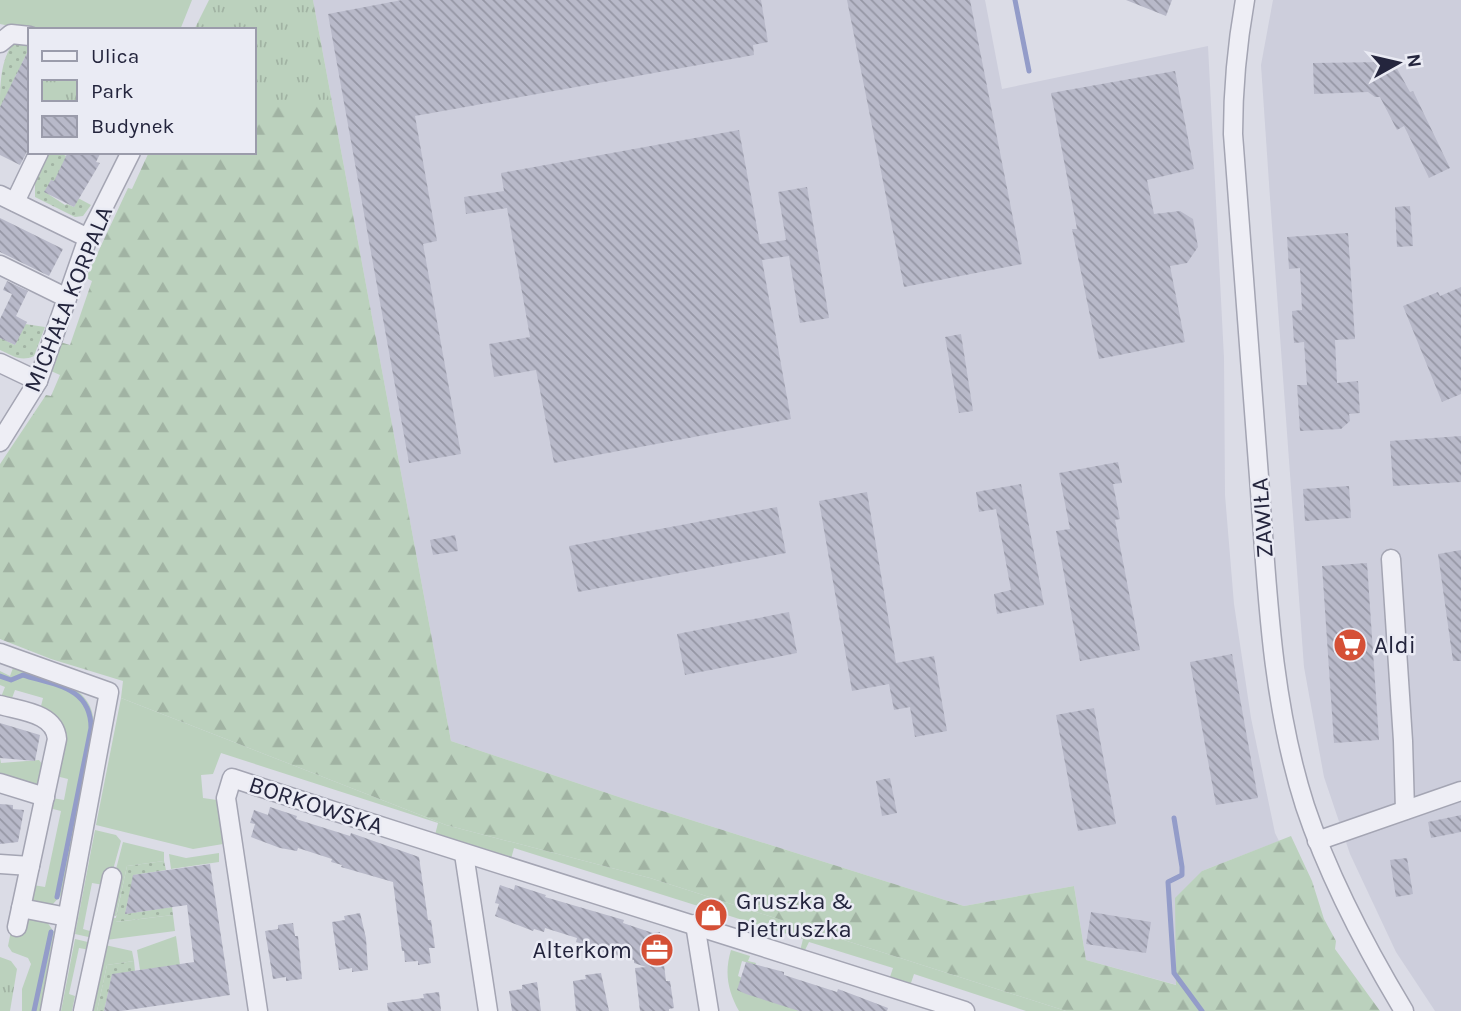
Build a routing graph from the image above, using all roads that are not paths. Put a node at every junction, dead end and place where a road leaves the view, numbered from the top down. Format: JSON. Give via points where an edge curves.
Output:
{"nodes":[{"id":1,"x":1245,"y":0,"type":"edge"},
{"id":2,"x":28,"y":36,"type":"edge"},
{"id":3,"x":0,"y":43,"type":"edge"},
{"id":4,"x":38,"y":154,"type":"edge"},
{"id":5,"x":130,"y":154,"type":"edge"},
{"id":6,"x":8,"y":198,"type":"edge"},
{"id":7,"x":88,"y":238,"type":"junction"},
{"id":8,"x":0,"y":265,"type":"edge"},
{"id":9,"x":67,"y":298,"type":"junction"},
{"id":10,"x":0,"y":363,"type":"edge"},
{"id":11,"x":37,"y":381,"type":"junction"},
{"id":12,"x":0,"y":442,"type":"edge"},
{"id":13,"x":1391,"y":559,"type":"dead end"},
{"id":14,"x":0,"y":653,"type":"edge"},
{"id":15,"x":0,"y":705,"type":"edge"},
{"id":16,"x":0,"y":783,"type":"edge"},
{"id":17,"x":1461,"y":791,"type":"edge"},
{"id":18,"x":45,"y":797,"type":"junction"},
{"id":19,"x":1405,"y":810,"type":"junction"},
{"id":20,"x":1317,"y":841,"type":"junction"},
{"id":21,"x":464,"y":854,"type":"junction"},
{"id":22,"x":0,"y":864,"type":"edge"},
{"id":23,"x":30,"y":866,"type":"junction"},
{"id":24,"x":112,"y":877,"type":"dead end"},
{"id":25,"x":21,"y":908,"type":"junction"},
{"id":26,"x":67,"y":917,"type":"junction"},
{"id":27,"x":695,"y":924,"type":"junction"},
{"id":28,"x":17,"y":927,"type":"dead end"},
{"id":29,"x":254,"y":1010,"type":"edge"},
{"id":30,"x":50,"y":1011,"type":"edge"},
{"id":31,"x":83,"y":1011,"type":"edge"},
{"id":32,"x":488,"y":1011,"type":"edge"},
{"id":33,"x":709,"y":1011,"type":"edge"},
{"id":34,"x":965,"y":1011,"type":"edge"},
{"id":35,"x":1404,"y":1011,"type":"edge"}],
"edges":[{"from":1,"to":20,"type":"street","name":"ZAWIŁA","via":[[1236,56],[1233,134],[1269,617],[1289,747]]},
{"from":2,"to":3,"type":"street","via":[[11,34]]},
{"from":4,"to":6,"type":"street"},
{"from":5,"to":7,"type":"street","name":"MICHAŁA KORPALA"},
{"from":6,"to":7,"type":"street"},
{"from":7,"to":9,"type":"street","name":"MICHAŁA KORPALA"},
{"from":8,"to":9,"type":"street"},
{"from":9,"to":11,"type":"street","name":"MICHAŁA KORPALA"},
{"from":10,"to":11,"type":"street"},
{"from":11,"to":12,"type":"street","name":"MICHAŁA KORPALA"},
{"from":13,"to":19,"type":"street"},
{"from":14,"to":26,"type":"street","via":[[110,692]]},
{"from":15,"to":18,"type":"street","via":[[53,724],[57,739]]},
{"from":16,"to":18,"type":"street"},
{"from":17,"to":19,"type":"street"},
{"from":18,"to":23,"type":"street"},
{"from":19,"to":20,"type":"street"},
{"from":20,"to":35,"type":"street","name":"ZAWIŁA"},
{"from":21,"to":27,"type":"street","name":"BORKOWSKA"},
{"from":21,"to":29,"type":"street","name":"BORKOWSKA","via":[[232,778],[226,798]]},
{"from":21,"to":32,"type":"street"},
{"from":22,"to":23,"type":"street"},
{"from":23,"to":25,"type":"street"},
{"from":24,"to":31,"type":"street"},
{"from":25,"to":26,"type":"street"},
{"from":25,"to":28,"type":"street"},
{"from":26,"to":30,"type":"street"},
{"from":27,"to":33,"type":"street"},
{"from":27,"to":34,"type":"street","name":"BORKOWSKA"}]}
